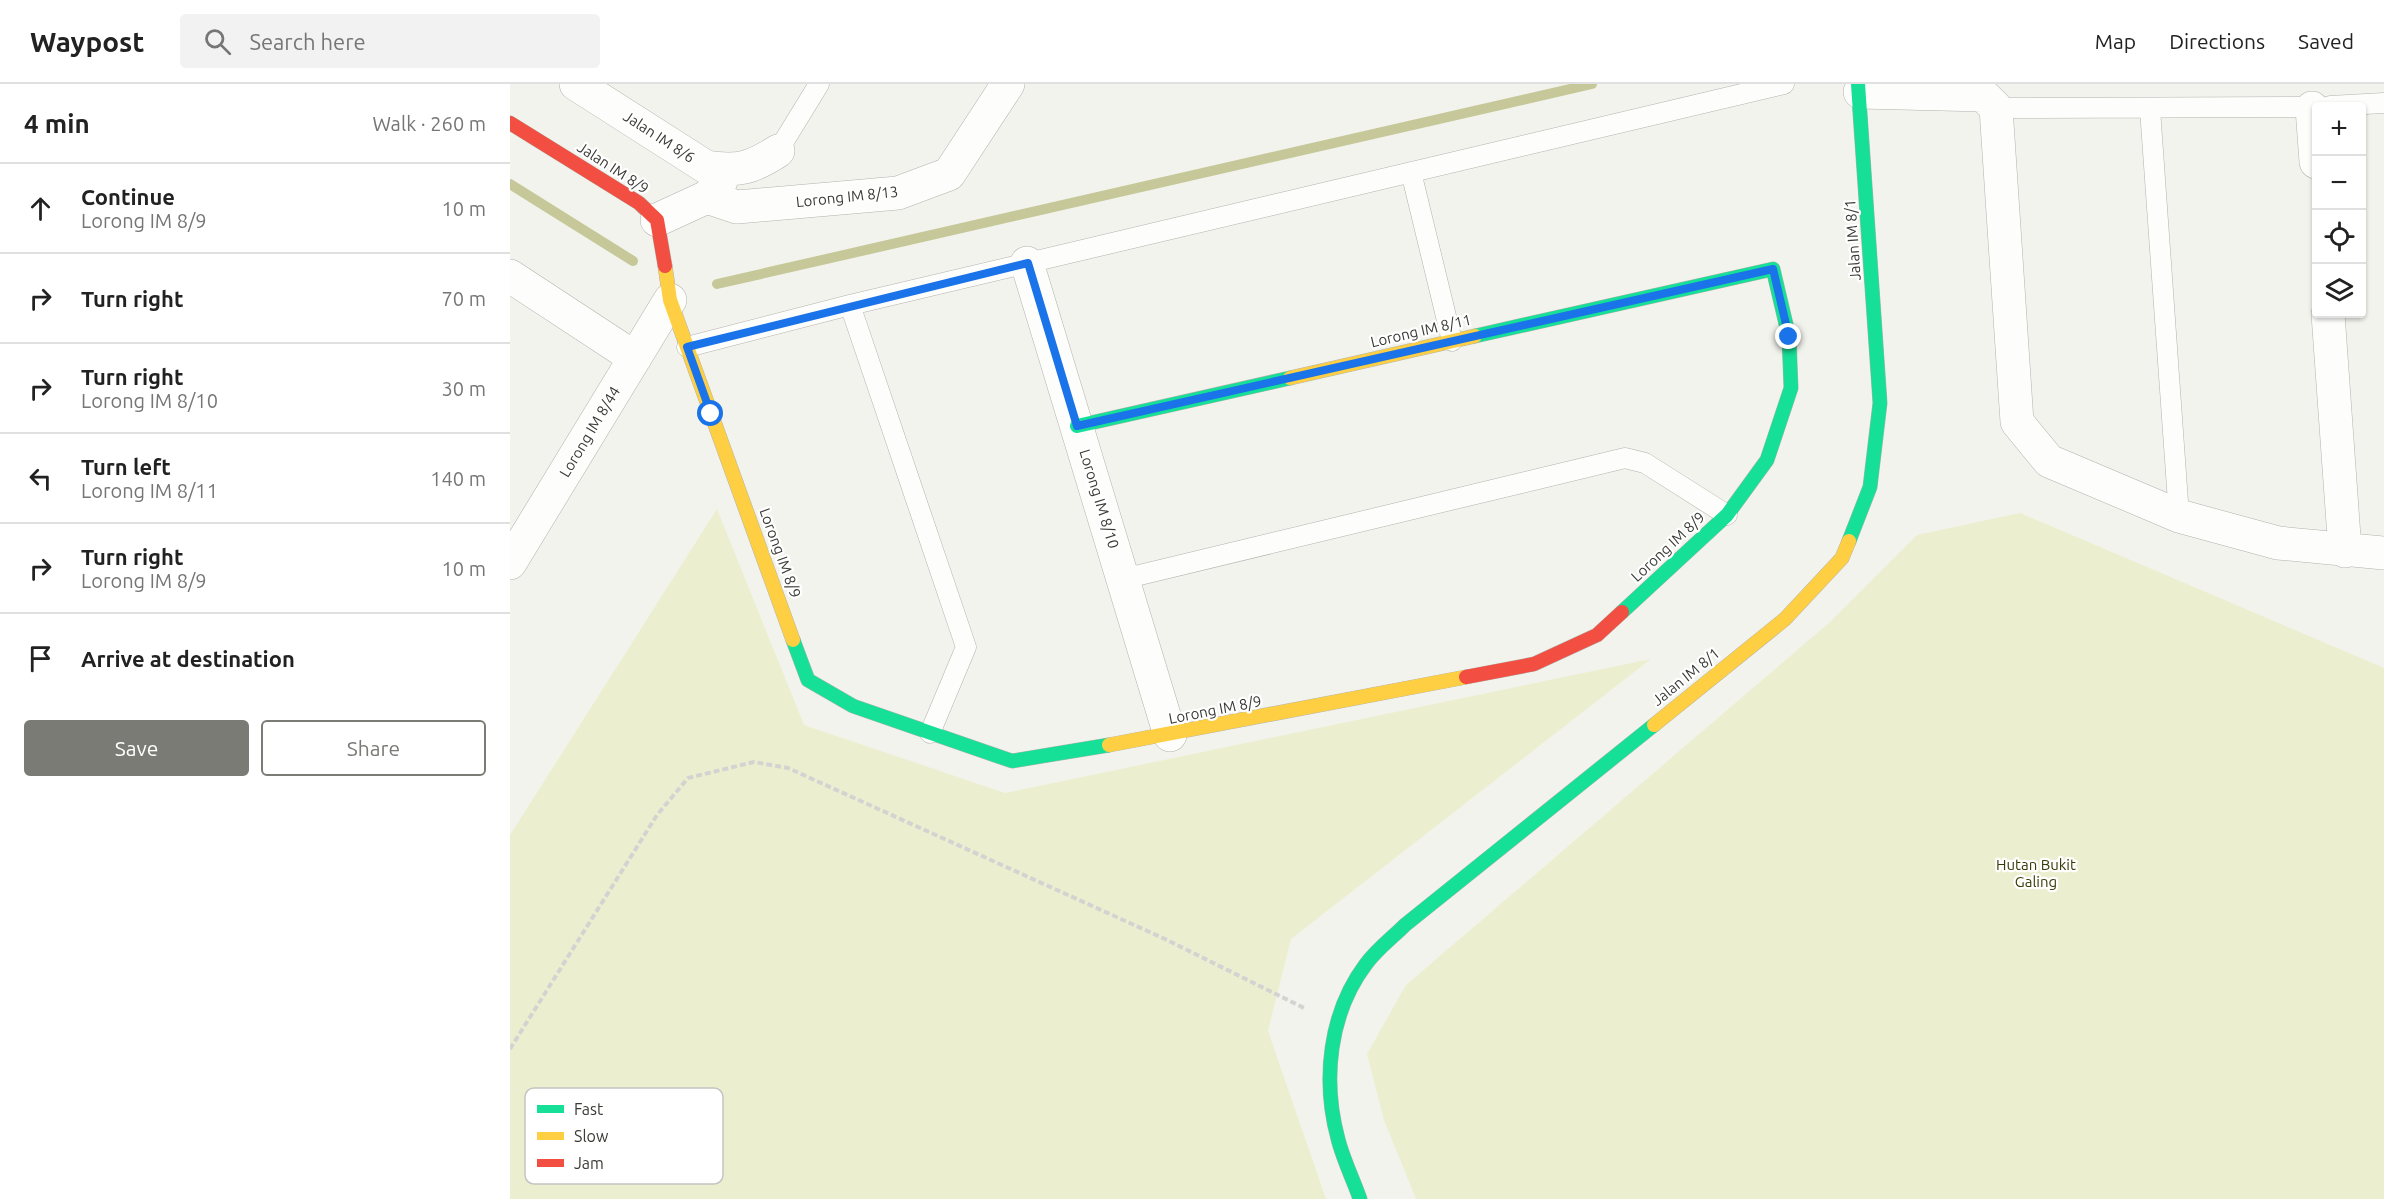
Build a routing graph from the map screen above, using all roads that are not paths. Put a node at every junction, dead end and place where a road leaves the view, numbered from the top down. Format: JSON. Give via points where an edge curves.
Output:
{"nodes":[{"id":1,"x":576,"y":84,"type":"edge"},
{"id":2,"x":819,"y":84,"type":"edge"},
{"id":3,"x":1008,"y":84,"type":"edge"},
{"id":4,"x":1784,"y":84,"type":"edge"},
{"id":5,"x":1859,"y":88,"type":"edge"},
{"id":6,"x":2384,"y":103,"type":"edge"},
{"id":7,"x":2366,"y":104,"type":"edge"},
{"id":8,"x":2312,"y":107,"type":"edge"},
{"id":9,"x":1996,"y":108,"type":"junction"},
{"id":10,"x":2150,"y":109,"type":"junction"},
{"id":11,"x":510,"y":123,"type":"edge"},
{"id":12,"x":778,"y":151,"type":"joint"},
{"id":13,"x":730,"y":171,"type":"junction"},
{"id":14,"x":1411,"y":172,"type":"junction"},
{"id":15,"x":707,"y":197,"type":"junction"},
{"id":16,"x":657,"y":220,"type":"junction"},
{"id":17,"x":1028,"y":263,"type":"junction"},
{"id":18,"x":1773,"y":269,"type":"joint"},
{"id":19,"x":510,"y":276,"type":"edge"},
{"id":20,"x":670,"y":300,"type":"junction"},
{"id":21,"x":850,"y":305,"type":"junction"},
{"id":22,"x":2328,"y":318,"type":"edge"},
{"id":23,"x":1452,"y":341,"type":"junction"},
{"id":24,"x":687,"y":347,"type":"junction"},
{"id":25,"x":634,"y":358,"type":"junction"},
{"id":26,"x":1077,"y":426,"type":"junction"},
{"id":27,"x":1727,"y":515,"type":"junction"},
{"id":28,"x":2180,"y":516,"type":"junction"},
{"id":29,"x":2345,"y":551,"type":"junction"},
{"id":30,"x":2384,"y":553,"type":"edge"},
{"id":31,"x":510,"y":563,"type":"edge"},
{"id":32,"x":1123,"y":579,"type":"junction"},
{"id":33,"x":930,"y":733,"type":"junction"},
{"id":34,"x":1170,"y":735,"type":"junction"},
{"id":35,"x":1360,"y":1199,"type":"edge"}],
"edges":[{"from":1,"to":13,"type":"street","name":"Jalan IM 8/6","via":[[706,167]]},
{"from":2,"to":12,"type":"lane"},
{"from":3,"to":15,"type":"street","name":"Lorong IM 8/13","via":[[949,174],[939,178],[898,193],[737,207]]},
{"from":4,"to":14,"type":"lane"},
{"from":5,"to":9,"type":"street","via":[[1983,95]]},
{"from":5,"to":35,"type":"street","name":"Jalan IM 8/1","via":[[1880,403],[1870,487],[1842,558],[1785,619],[1405,925],[1366,964],[1344,998],[1330,1062],[1330,1093],[1338,1138]]},
{"from":6,"to":7,"type":"lane"},
{"from":8,"to":10,"type":"lane"},
{"from":9,"to":10,"type":"lane"},
{"from":9,"to":28,"type":"street","via":[[2017,423],[2049,461]]},
{"from":10,"to":28,"type":"lane"},
{"from":11,"to":16,"type":"street","name":"Jalan IM 8/9","via":[[639,203]]},
{"from":12,"to":13,"type":"street","name":"Jalan IM 8/6","via":[[758,164]]},
{"from":13,"to":15,"type":"street"},
{"from":14,"to":17,"type":"lane"},
{"from":14,"to":23,"type":"lane"},
{"from":15,"to":16,"type":"street"},
{"from":16,"to":20,"type":"street"},
{"from":17,"to":21,"type":"lane"},
{"from":17,"to":26,"type":"street","name":"Lorong IM 8/10"},
{"from":18,"to":23,"type":"street","name":"Lorong IM 8/11"},
{"from":18,"to":27,"type":"street","name":"Lorong IM 8/9","via":[[1789,337],[1791,388],[1767,460]]},
{"from":19,"to":25,"type":"street"},
{"from":20,"to":24,"type":"street","name":"Lorong IM 8/9"},
{"from":20,"to":25,"type":"street","name":"Lorong IM 8/44"},
{"from":21,"to":24,"type":"lane"},
{"from":21,"to":33,"type":"lane","via":[[966,647]]},
{"from":22,"to":29,"type":"street"},
{"from":23,"to":26,"type":"street","name":"Lorong IM 8/11"},
{"from":24,"to":33,"type":"street","name":"Lorong IM 8/9","via":[[808,680],[854,706]]},
{"from":25,"to":31,"type":"street","name":"Lorong IM 8/44"},
{"from":26,"to":32,"type":"street","name":"Lorong IM 8/10"},
{"from":27,"to":32,"type":"lane","via":[[1645,463],[1625,458]]},
{"from":27,"to":34,"type":"street","name":"Lorong IM 8/9","via":[[1597,635],[1534,664]]},
{"from":28,"to":29,"type":"street","via":[[2278,543]]},
{"from":29,"to":30,"type":"street"},
{"from":32,"to":34,"type":"street","name":"Lorong IM 8/10"},
{"from":33,"to":34,"type":"street","name":"Lorong IM 8/9","via":[[1012,761]]}]}
